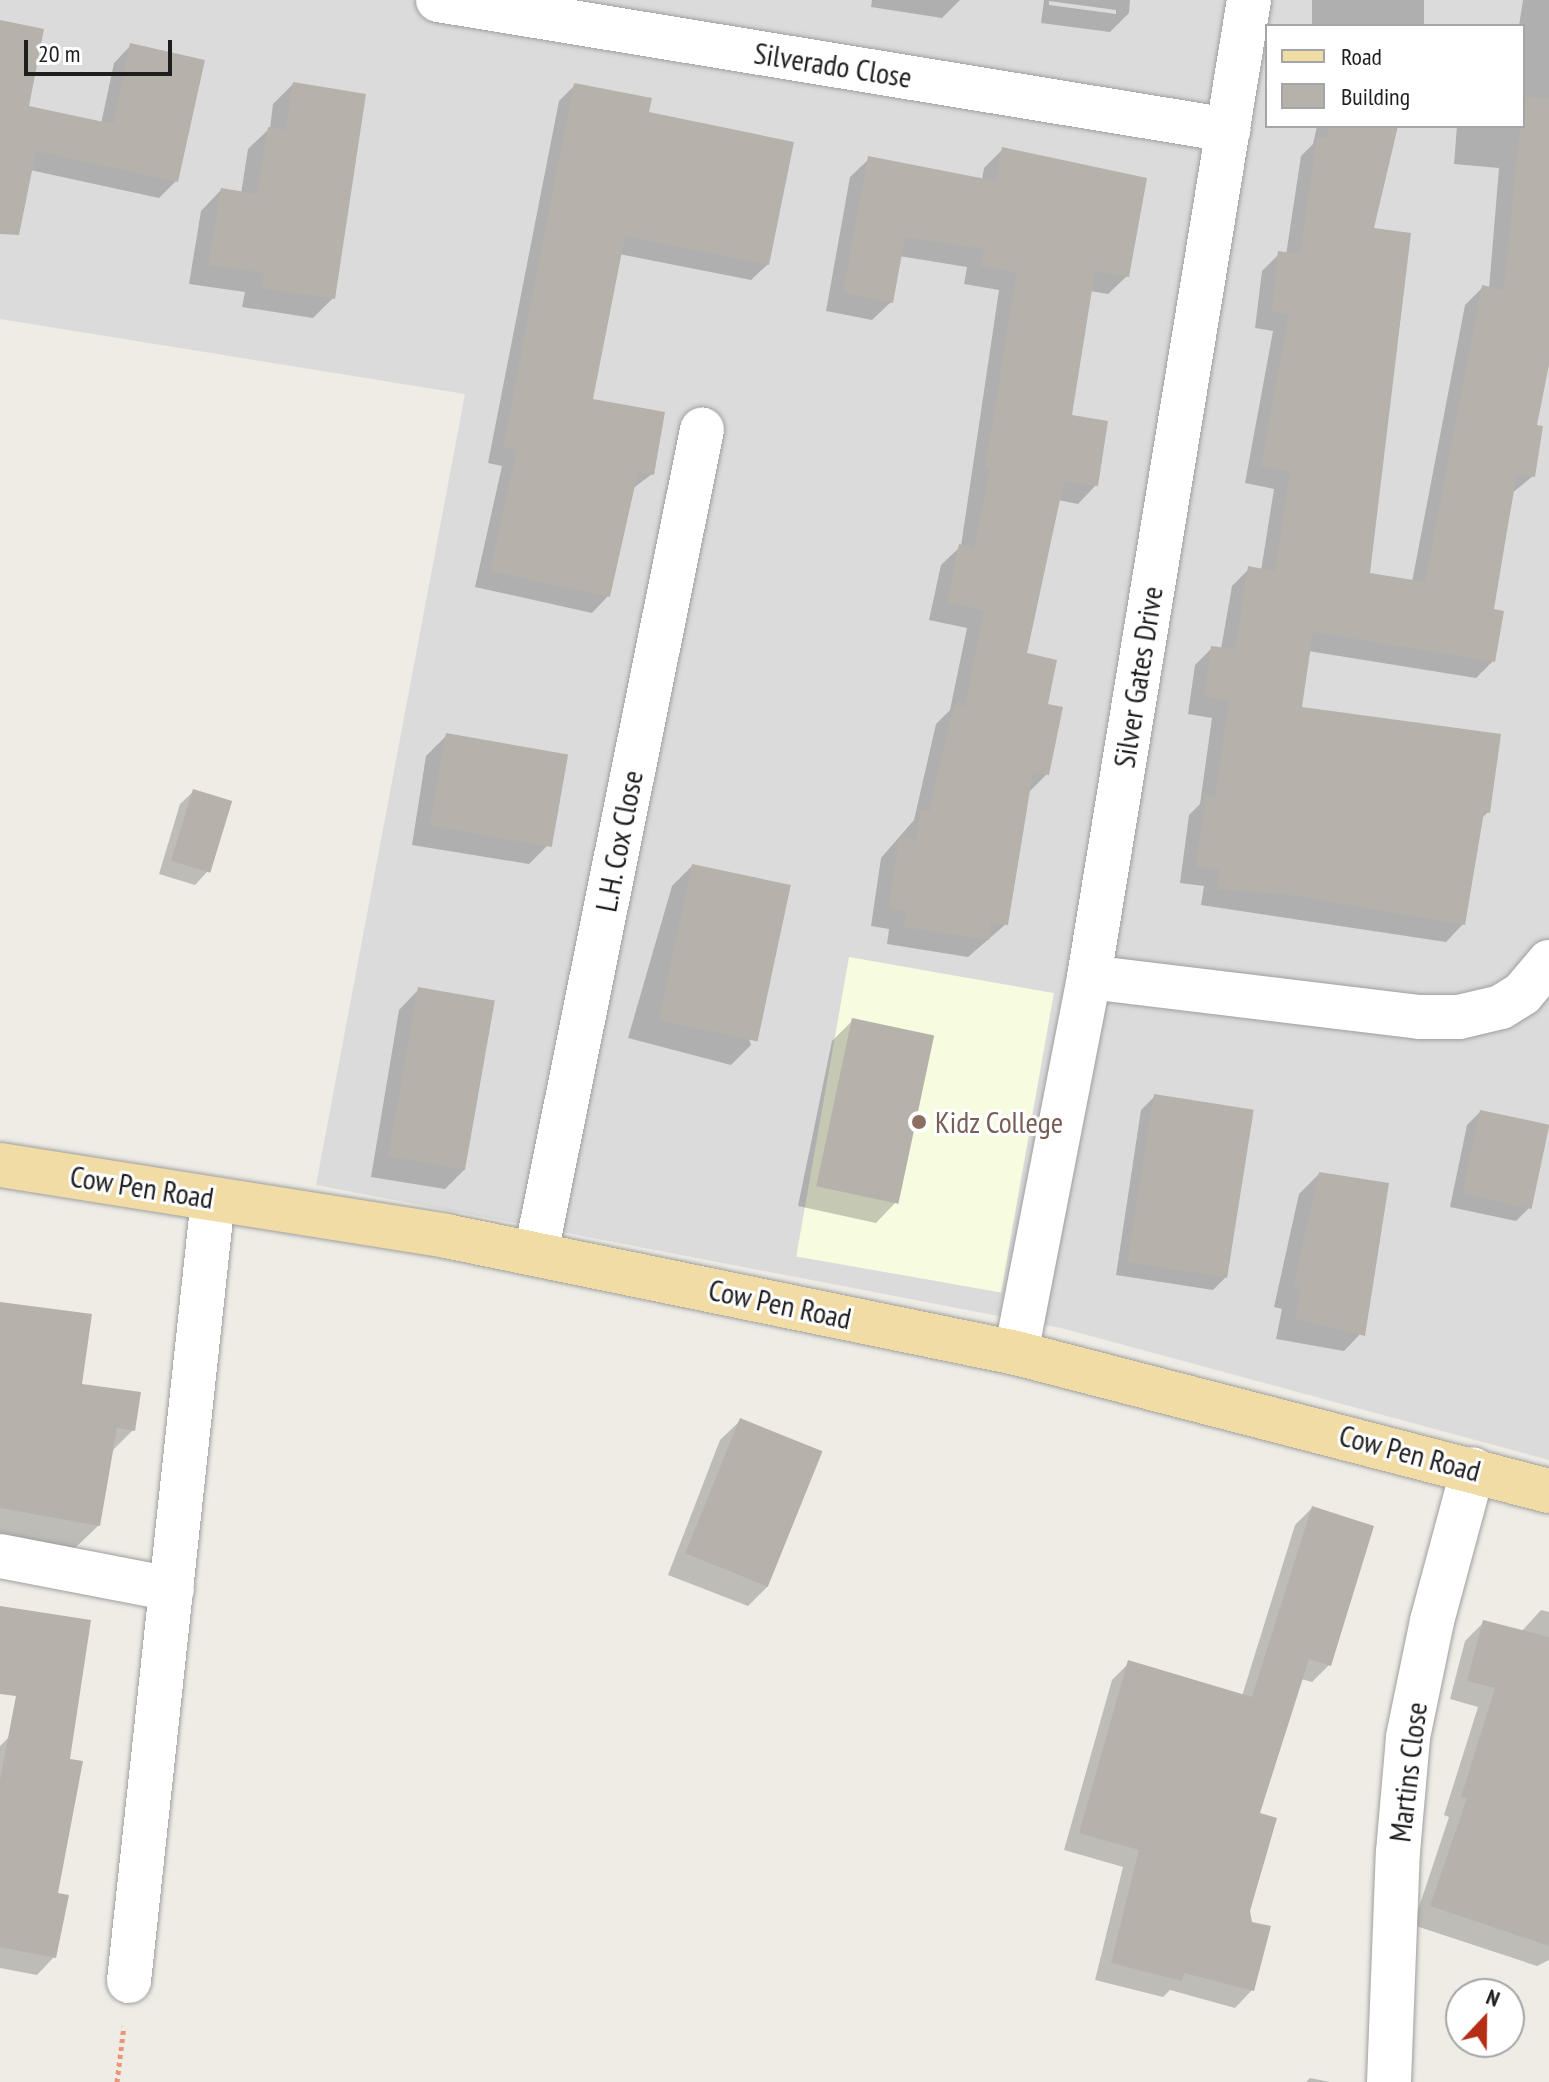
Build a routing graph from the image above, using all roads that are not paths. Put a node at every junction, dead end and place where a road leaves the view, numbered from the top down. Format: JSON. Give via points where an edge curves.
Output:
{"nodes":[{"id":1,"x":438,"y":0,"type":"edge"},
{"id":2,"x":1249,"y":0,"type":"edge"},
{"id":3,"x":1228,"y":130,"type":"junction"},
{"id":4,"x":702,"y":430,"type":"dead end"},
{"id":5,"x":1549,"y":962,"type":"edge"},
{"id":6,"x":1089,"y":977,"type":"junction"},
{"id":7,"x":0,"y":1165,"type":"edge"},
{"id":8,"x":213,"y":1199,"type":"junction"},
{"id":9,"x":536,"y":1253,"type":"junction"},
{"id":10,"x":1016,"y":1353,"type":"junction"},
{"id":11,"x":1473,"y":1469,"type":"junction"},
{"id":12,"x":1549,"y":1491,"type":"edge"},
{"id":13,"x":0,"y":1556,"type":"edge"},
{"id":14,"x":172,"y":1589,"type":"junction"},
{"id":15,"x":129,"y":1981,"type":"road end"},
{"id":16,"x":1389,"y":2082,"type":"edge"}],
"edges":[{"from":1,"to":3,"type":"street","name":"Silverado Close"},
{"from":2,"to":3,"type":"street","name":"Silver Gates Drive"},
{"from":3,"to":6,"type":"street","name":"Silver Gates Drive"},
{"from":4,"to":9,"type":"street","name":"L.H. Cox Close"},
{"from":5,"to":6,"type":"street","via":[[1537,979],[1501,1007],[1459,1017],[1420,1017]]},
{"from":6,"to":10,"type":"street","name":"Silver Gates Drive"},
{"from":7,"to":8,"type":"main road","name":"Cow Pen Road"},
{"from":8,"to":9,"type":"main road","name":"Cow Pen Road"},
{"from":8,"to":14,"type":"street"},
{"from":9,"to":10,"type":"main road","name":"Cow Pen Road"},
{"from":10,"to":11,"type":"main road","name":"Cow Pen Road"},
{"from":11,"to":12,"type":"main road","name":"Cow Pen Road"},
{"from":11,"to":16,"type":"street","name":"Martins Close","via":[[1432,1621],[1408,1737]]},
{"from":13,"to":14,"type":"street"},
{"from":14,"to":15,"type":"street"}]}
